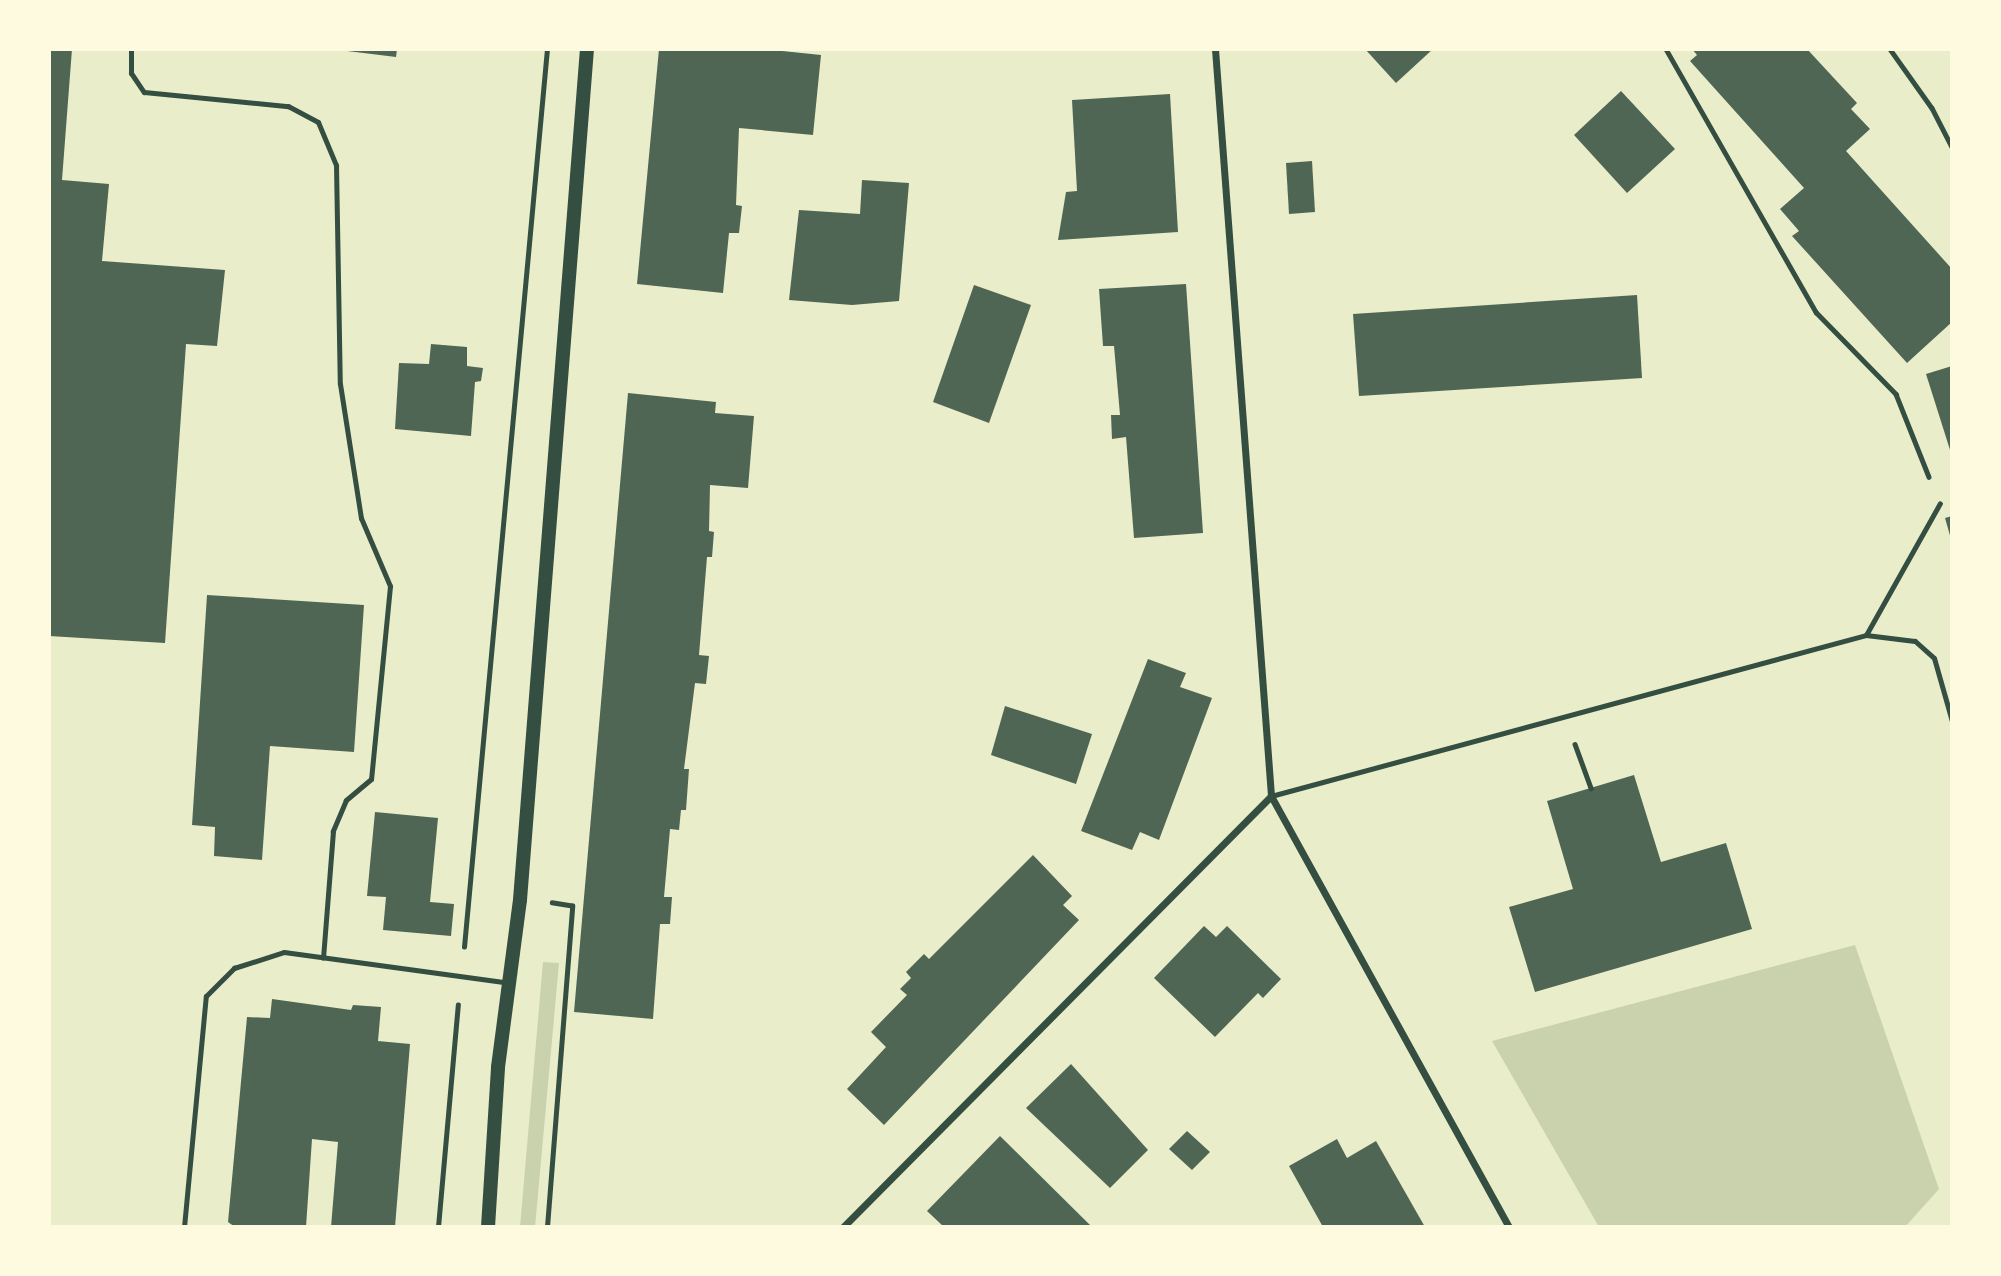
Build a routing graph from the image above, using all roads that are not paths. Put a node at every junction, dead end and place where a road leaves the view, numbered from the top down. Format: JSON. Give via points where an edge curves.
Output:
{"nodes":[{"id":1,"x":131,"y":49,"type":"edge"},
{"id":2,"x":587,"y":49,"type":"edge"},
{"id":3,"x":1215,"y":49,"type":"edge"},
{"id":4,"x":1940,"y":502,"type":"road end"},
{"id":5,"x":1866,"y":635,"type":"junction"},
{"id":6,"x":1952,"y":721,"type":"edge"},
{"id":7,"x":1271,"y":796,"type":"junction"},
{"id":8,"x":323,"y":958,"type":"junction"},
{"id":9,"x":509,"y":983,"type":"junction"},
{"id":10,"x":184,"y":1227,"type":"edge"},
{"id":11,"x":488,"y":1227,"type":"edge"},
{"id":12,"x":843,"y":1227,"type":"edge"},
{"id":13,"x":1509,"y":1227,"type":"edge"}],
"edges":[{"from":1,"to":8,"type":"lane","via":[[131,73],[144,92],[288,106],[318,122],[336,165],[340,384],[361,519],[390,586],[371,779],[346,800],[333,831]]},
{"from":2,"to":9,"type":"main road","via":[[520,900]]},
{"from":3,"to":7,"type":"street"},
{"from":4,"to":5,"type":"lane"},
{"from":5,"to":6,"type":"lane","via":[[1915,641],[1934,658]]},
{"from":5,"to":7,"type":"lane"},
{"from":7,"to":12,"type":"street"},
{"from":7,"to":13,"type":"street"},
{"from":8,"to":9,"type":"lane"},
{"from":8,"to":10,"type":"lane","via":[[284,952],[234,968],[206,996]]},
{"from":9,"to":11,"type":"main road","via":[[498,1067]]}]}
